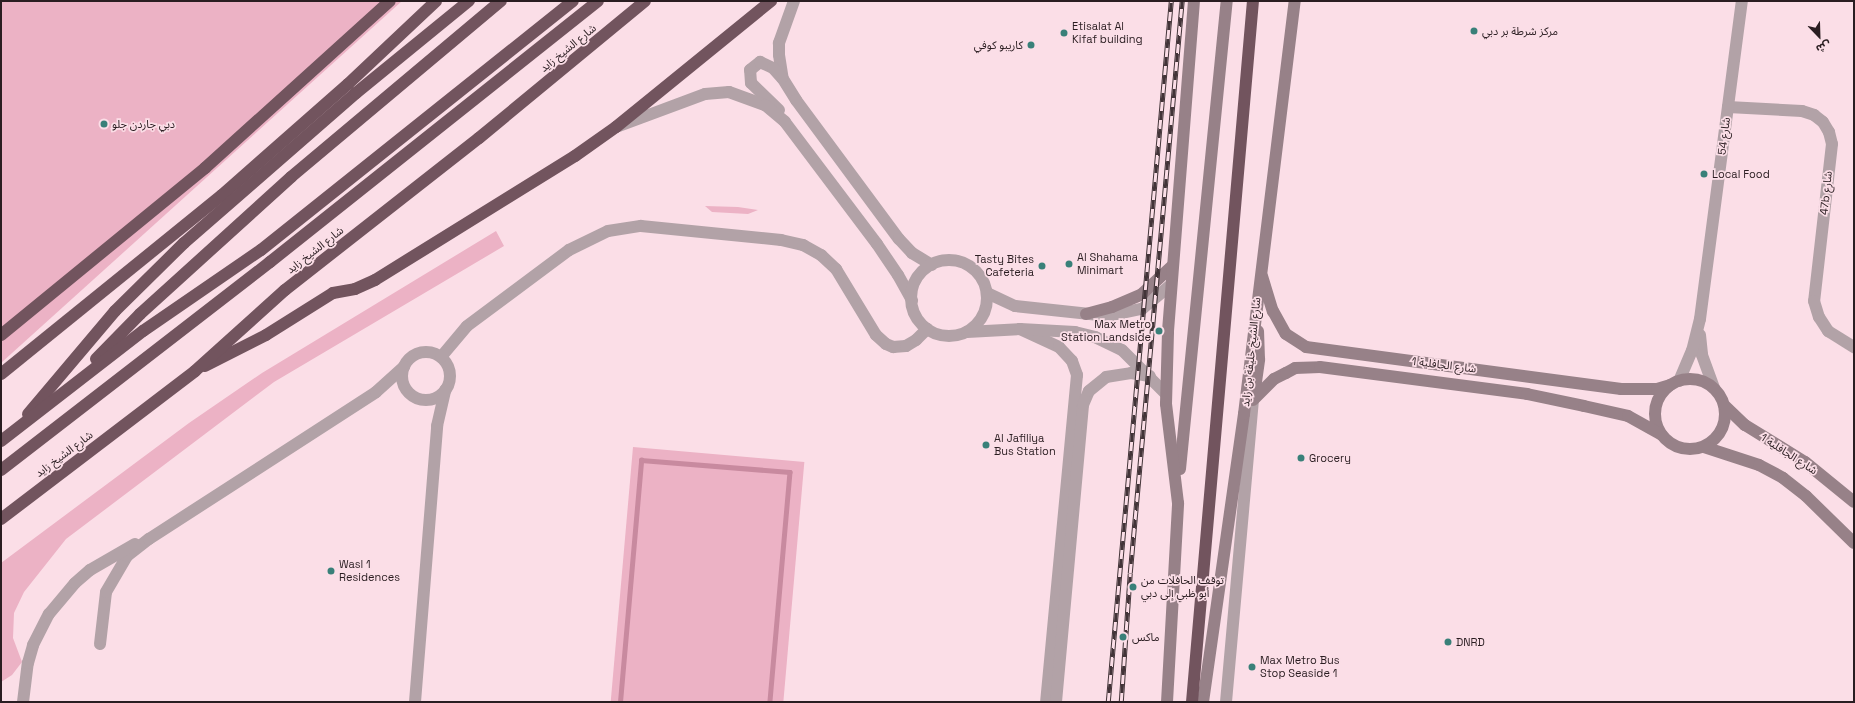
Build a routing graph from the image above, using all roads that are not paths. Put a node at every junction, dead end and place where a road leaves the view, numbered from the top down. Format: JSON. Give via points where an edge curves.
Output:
{"nodes":[{"id":1,"x":390,"y":1,"type":"edge"},
{"id":2,"x":436,"y":1,"type":"edge"},
{"id":3,"x":469,"y":1,"type":"edge"},
{"id":4,"x":501,"y":1,"type":"edge"},
{"id":5,"x":573,"y":1,"type":"edge"},
{"id":6,"x":598,"y":1,"type":"edge"},
{"id":7,"x":645,"y":1,"type":"edge"},
{"id":8,"x":772,"y":1,"type":"edge"},
{"id":9,"x":794,"y":1,"type":"edge"},
{"id":10,"x":1194,"y":1,"type":"edge"},
{"id":11,"x":1227,"y":1,"type":"edge"},
{"id":12,"x":1253,"y":1,"type":"edge"},
{"id":13,"x":1295,"y":1,"type":"edge"},
{"id":14,"x":1742,"y":1,"type":"edge"},
{"id":15,"x":783,"y":79,"type":"junction"},
{"id":16,"x":1728,"y":106,"type":"junction"},
{"id":17,"x":785,"y":122,"type":"junction"},
{"id":18,"x":616,"y":127,"type":"junction"},
{"id":19,"x":932,"y":265,"type":"junction"},
{"id":20,"x":1172,"y":266,"type":"junction"},
{"id":21,"x":1261,"y":274,"type":"junction"},
{"id":22,"x":1171,"y":285,"type":"junction"},
{"id":23,"x":987,"y":293,"type":"junction"},
{"id":24,"x":912,"y":300,"type":"junction"},
{"id":25,"x":1086,"y":314,"type":"junction"},
{"id":26,"x":1255,"y":315,"type":"junction"},
{"id":27,"x":1700,"y":319,"type":"junction"},
{"id":28,"x":927,"y":329,"type":"junction"},
{"id":29,"x":1020,"y":329,"type":"junction"},
{"id":30,"x":966,"y":332,"type":"junction"},
{"id":31,"x":1,"y":335,"type":"edge"},
{"id":32,"x":1854,"y":347,"type":"edge"},
{"id":33,"x":440,"y":357,"type":"junction"},
{"id":34,"x":404,"y":367,"type":"junction"},
{"id":35,"x":195,"y":371,"type":"junction"},
{"id":36,"x":1,"y":374,"type":"edge"},
{"id":37,"x":1150,"y":376,"type":"junction"},
{"id":38,"x":1674,"y":383,"type":"junction"},
{"id":39,"x":68,"y":388,"type":"junction"},
{"id":40,"x":1714,"y":388,"type":"junction"},
{"id":41,"x":445,"y":390,"type":"junction"},
{"id":42,"x":408,"y":391,"type":"junction"},
{"id":43,"x":376,"y":392,"type":"junction"},
{"id":44,"x":1166,"y":394,"type":"junction"},
{"id":45,"x":425,"y":400,"type":"junction"},
{"id":46,"x":1253,"y":400,"type":"junction"},
{"id":47,"x":1724,"y":405,"type":"junction"},
{"id":48,"x":437,"y":426,"type":"junction"},
{"id":49,"x":17,"y":428,"type":"junction"},
{"id":50,"x":1661,"y":434,"type":"junction"},
{"id":51,"x":1,"y":441,"type":"edge"},
{"id":52,"x":1704,"y":447,"type":"junction"},
{"id":53,"x":1,"y":470,"type":"edge"},
{"id":54,"x":1177,"y":496,"type":"junction"},
{"id":55,"x":1854,"y":502,"type":"edge"},
{"id":56,"x":1,"y":519,"type":"edge"},
{"id":57,"x":149,"y":539,"type":"junction"},
{"id":58,"x":1854,"y":543,"type":"edge"},
{"id":59,"x":100,"y":644,"type":"dead end"},
{"id":60,"x":24,"y":702,"type":"edge"},
{"id":61,"x":415,"y":702,"type":"edge"},
{"id":62,"x":1046,"y":702,"type":"edge"},
{"id":63,"x":1056,"y":702,"type":"edge"},
{"id":64,"x":1166,"y":702,"type":"edge"},
{"id":65,"x":1192,"y":702,"type":"edge"},
{"id":66,"x":1203,"y":702,"type":"edge"},
{"id":67,"x":1226,"y":702,"type":"edge"}],
"edges":[{"from":1,"to":31,"type":"highway","via":[[205,168]]},
{"from":2,"to":36,"type":"highway","via":[[332,99],[222,195]]},
{"from":3,"to":49,"type":"highway","via":[[350,98],[179,248],[81,349]]},
{"from":4,"to":39,"type":"highway","via":[[285,182],[140,314]]},
{"from":5,"to":39,"type":"highway","via":[[260,250],[143,331]]},
{"from":6,"to":53,"type":"highway","name":"شارع الشيخ زايد","via":[[270,262]]},
{"from":7,"to":35,"type":"highway","name":"شارع الشيخ زايد","via":[[479,138],[285,290]]},
{"from":8,"to":18,"type":"highway"},
{"from":9,"to":15,"type":"street","via":[[779,43]]},
{"from":10,"to":20,"type":"main road"},
{"from":11,"to":54,"type":"main road"},
{"from":12,"to":65,"type":"highway"},
{"from":13,"to":21,"type":"main road","name":"شارع الشيخ خليفة بن زايد"},
{"from":14,"to":16,"type":"street","name":"شارع 54"},
{"from":15,"to":17,"type":"street","via":[[773,68],[760,62],[750,70],[752,83],[774,102]]},
{"from":15,"to":19,"type":"street","via":[[899,239],[912,253]]},
{"from":16,"to":27,"type":"street","name":"شارع 54"},
{"from":16,"to":32,"type":"street","name":"47b شارع","via":[[1802,111],[1819,118],[1829,132],[1832,144],[1814,301],[1819,317],[1828,331]]},
{"from":17,"to":18,"type":"street","via":[[770,108],[753,98],[717,92],[684,100]]},
{"from":17,"to":24,"type":"street","via":[[888,260]]},
{"from":18,"to":35,"type":"highway","via":[[375,280],[355,289],[334,294],[266,335]]},
{"from":19,"to":23,"type":"street","via":[[946,261],[961,262],[975,270],[984,282]]},
{"from":19,"to":24,"type":"street","via":[[916,280]]},
{"from":20,"to":22,"type":"main road"},
{"from":20,"to":25,"type":"main road","via":[[1142,294],[1112,307]]},
{"from":21,"to":26,"type":"main road","name":"شارع الشيخ خليفة بن زايد"},
{"from":21,"to":38,"type":"main road","name":"شارع الجافلية 1","via":[[1273,311],[1286,334],[1306,347],[1620,389],[1657,389]]},
{"from":22,"to":25,"type":"street","via":[[1153,302],[1131,313],[1108,316]]},
{"from":22,"to":44,"type":"main road"},
{"from":23,"to":25,"type":"street","via":[[1016,306]]},
{"from":23,"to":30,"type":"street","via":[[985,311],[977,324]]},
{"from":24,"to":28,"type":"street","via":[[919,321]]},
{"from":26,"to":46,"type":"main road","via":[[1260,348]]},
{"from":26,"to":66,"type":"main road","name":"شارع الشيخ خليفة بن زايد","via":[[1244,414]]},
{"from":27,"to":38,"type":"street","name":"شارع 54","via":[[1692,351]]},
{"from":27,"to":40,"type":"street","name":"شارع 54","via":[[1702,355]]},
{"from":28,"to":30,"type":"street","via":[[939,335],[952,336]]},
{"from":28,"to":33,"type":"street","via":[[906,346],[893,347],[886,344],[876,335],[836,269],[821,255],[803,245],[781,240],[642,226],[608,231],[568,250],[467,326]]},
{"from":29,"to":30,"type":"street"},
{"from":29,"to":37,"type":"street","via":[[1075,332],[1096,337],[1122,350]]},
{"from":29,"to":62,"type":"street","via":[[1059,347],[1072,361],[1077,375]]},
{"from":33,"to":34,"type":"street","via":[[430,352],[420,353],[410,358]]},
{"from":33,"to":41,"type":"street","via":[[450,370],[450,380]]},
{"from":34,"to":42,"type":"street","via":[[402,377]]},
{"from":34,"to":43,"type":"street"},
{"from":35,"to":56,"type":"highway","name":"شارع الشيخ زايد"},
{"from":37,"to":44,"type":"street"},
{"from":37,"to":63,"type":"street","via":[[1131,373],[1106,377],[1089,391],[1083,405]]},
{"from":38,"to":40,"type":"main road","via":[[1691,379],[1703,381]]},
{"from":38,"to":50,"type":"main road","via":[[1660,395],[1655,408],[1655,421]]},
{"from":39,"to":49,"type":"highway"},
{"from":40,"to":47,"type":"main road"},
{"from":41,"to":45,"type":"street","via":[[436,398]]},
{"from":41,"to":48,"type":"street"},
{"from":42,"to":43,"type":"street"},
{"from":42,"to":45,"type":"street"},
{"from":43,"to":57,"type":"street"},
{"from":44,"to":54,"type":"main road"},
{"from":45,"to":48,"type":"street","via":[[433,412]]},
{"from":46,"to":50,"type":"main road","name":"شارع الجافلية 1","via":[[1262,388],[1286,372],[1295,368],[1320,367],[1527,394],[1628,416]]},
{"from":46,"to":67,"type":"street"},
{"from":47,"to":52,"type":"main road","via":[[1725,418],[1722,430],[1715,440]]},
{"from":47,"to":55,"type":"main road","name":"شارع الجافلية 1","via":[[1745,424],[1805,462]]},
{"from":48,"to":61,"type":"street"},
{"from":49,"to":51,"type":"highway"},
{"from":50,"to":52,"type":"main road","via":[[1680,448]]},
{"from":52,"to":58,"type":"main road","via":[[1759,465],[1782,478],[1806,496]]},
{"from":54,"to":64,"type":"main road"},
{"from":57,"to":59,"type":"street","via":[[127,556],[112,579],[106,592]]},
{"from":57,"to":60,"type":"street","via":[[106,559],[75,583],[61,598],[49,614],[33,646],[24,680]]}]}
